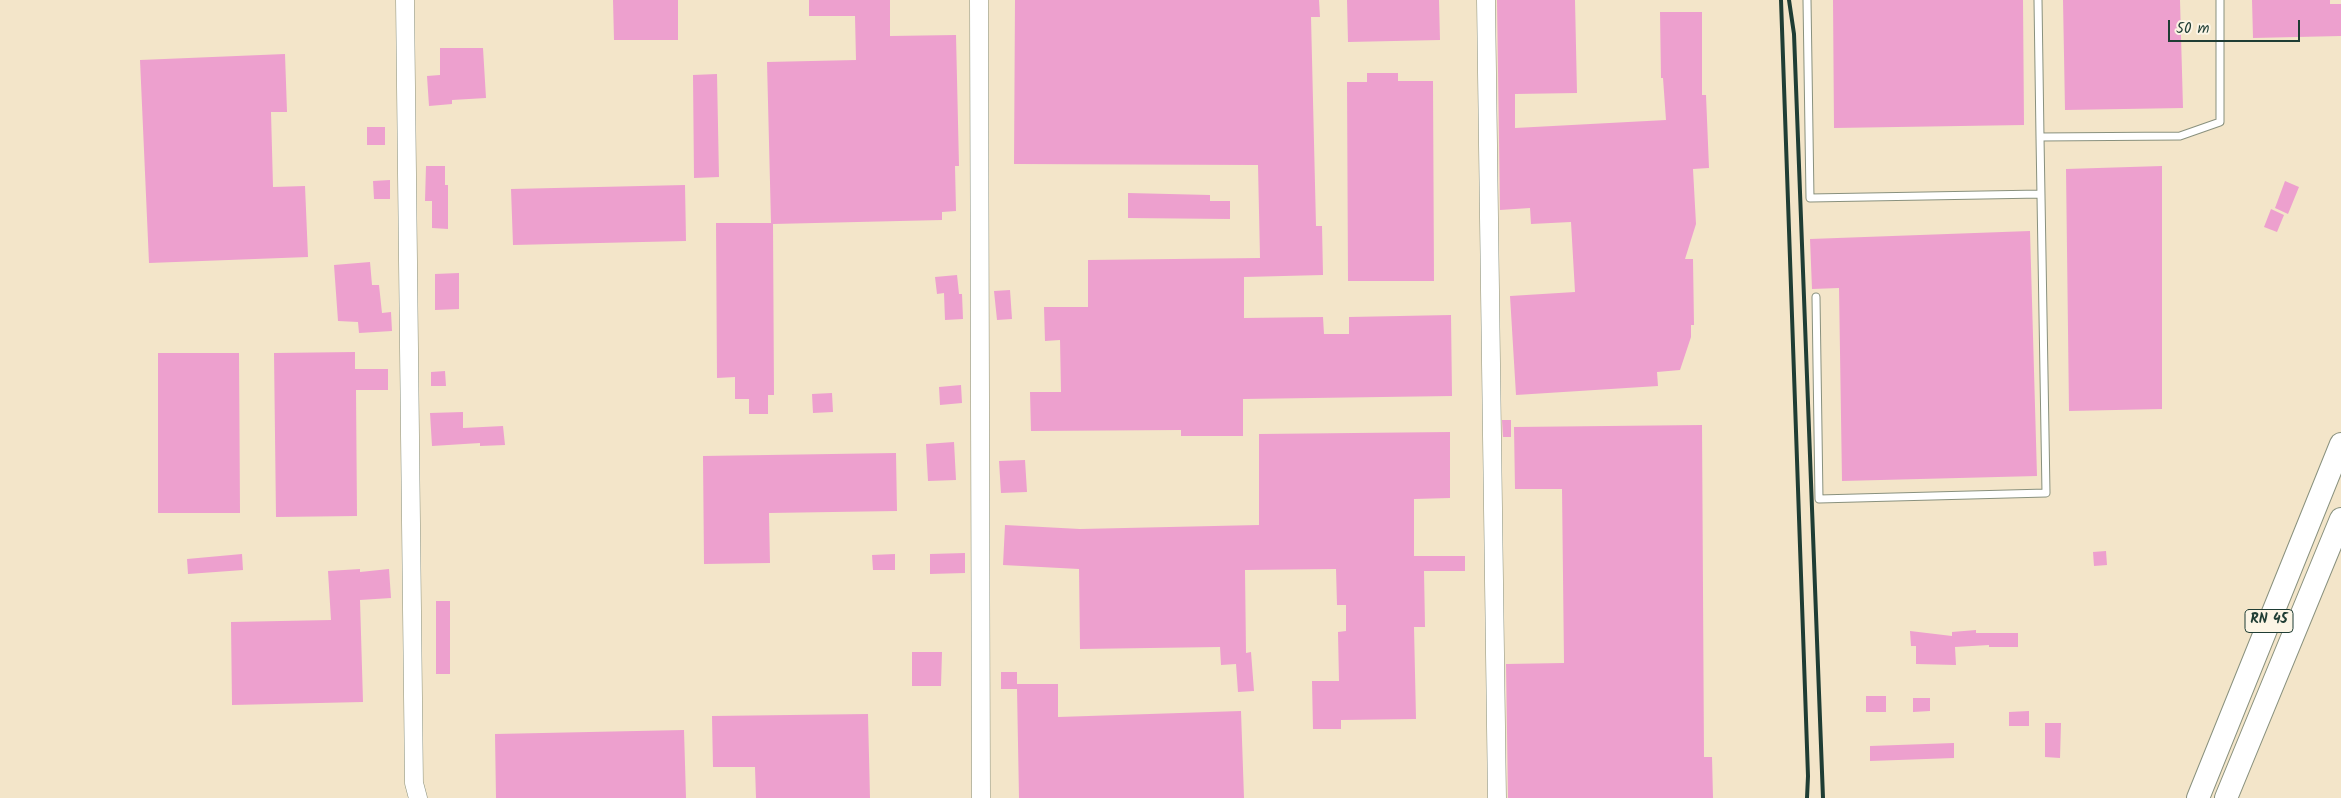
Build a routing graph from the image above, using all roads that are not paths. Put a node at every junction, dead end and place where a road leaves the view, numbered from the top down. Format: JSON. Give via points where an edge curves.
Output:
{"nodes":[{"id":1,"x":405,"y":0,"type":"edge"},
{"id":2,"x":979,"y":0,"type":"edge"},
{"id":3,"x":1486,"y":0,"type":"edge"},
{"id":4,"x":1807,"y":0,"type":"edge"},
{"id":5,"x":2038,"y":0,"type":"edge"},
{"id":6,"x":2220,"y":0,"type":"edge"},
{"id":7,"x":2040,"y":137,"type":"junction"},
{"id":8,"x":2041,"y":194,"type":"junction"},
{"id":9,"x":1816,"y":297,"type":"dead end"},
{"id":10,"x":2341,"y":444,"type":"edge"},
{"id":11,"x":2341,"y":519,"type":"edge"},
{"id":12,"x":418,"y":798,"type":"edge"},
{"id":13,"x":981,"y":798,"type":"edge"},
{"id":14,"x":1497,"y":798,"type":"edge"},
{"id":15,"x":2198,"y":798,"type":"edge"},
{"id":16,"x":2226,"y":798,"type":"edge"}],
"edges":[{"from":1,"to":12,"type":"street","via":[[414,783]]},
{"from":2,"to":13,"type":"street"},
{"from":3,"to":14,"type":"street"},
{"from":4,"to":8,"type":"lane","via":[[1810,198]]},
{"from":5,"to":7,"type":"lane"},
{"from":6,"to":7,"type":"lane","via":[[2220,122],[2180,136]]},
{"from":7,"to":8,"type":"lane"},
{"from":8,"to":9,"type":"lane","via":[[2046,493],[1819,499]]},
{"from":10,"to":15,"type":"main road","number":"RN 45"},
{"from":11,"to":16,"type":"main road","number":"RN 45"}]}
